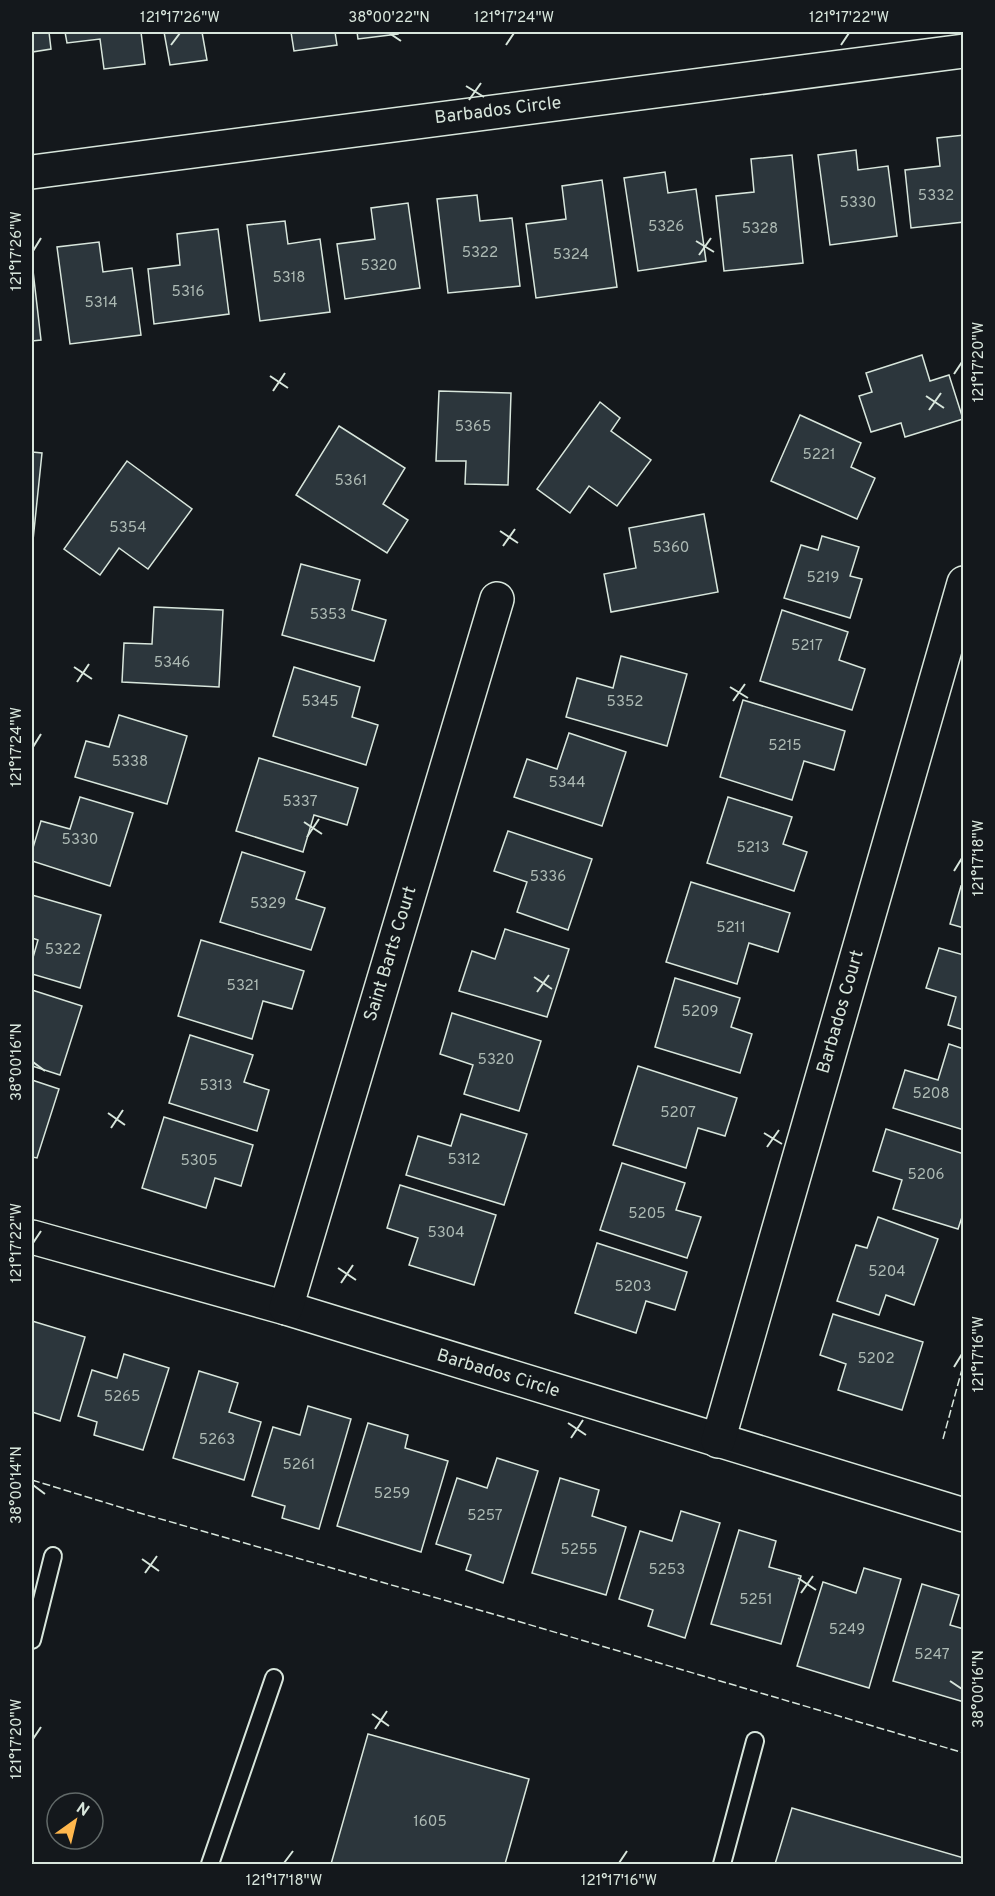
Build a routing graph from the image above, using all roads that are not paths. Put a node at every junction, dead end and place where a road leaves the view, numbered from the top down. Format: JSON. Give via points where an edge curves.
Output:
{"nodes":[{"id":1,"x":963,"y":51,"type":"edge"},
{"id":2,"x":32,"y":172,"type":"edge"},
{"id":3,"x":963,"y":583,"type":"edge"},
{"id":4,"x":497,"y":599,"type":"dead end"},
{"id":5,"x":32,"y":1237,"type":"edge"},
{"id":6,"x":286,"y":1308,"type":"junction"},
{"id":7,"x":718,"y":1441,"type":"junction"},
{"id":8,"x":963,"y":1515,"type":"edge"},
{"id":9,"x":53,"y":1556,"type":"dead end"},
{"id":10,"x":32,"y":1640,"type":"edge"},
{"id":11,"x":274,"y":1678,"type":"dead end"},
{"id":12,"x":755,"y":1741,"type":"dead end"},
{"id":13,"x":210,"y":1864,"type":"edge"},
{"id":14,"x":722,"y":1864,"type":"edge"}],
"edges":[{"from":1,"to":2,"type":"street","name":"Barbados Circle"},
{"from":3,"to":7,"type":"street","name":"Barbados Court"},
{"from":4,"to":6,"type":"street","name":"Saint Barts Court"},
{"from":5,"to":6,"type":"street","name":"Barbados Circle"},
{"from":6,"to":7,"type":"street","name":"Barbados Circle"},
{"from":7,"to":8,"type":"street","name":"Barbados Circle"},
{"from":9,"to":10,"type":"lane"},
{"from":11,"to":13,"type":"lane"},
{"from":12,"to":14,"type":"lane"}]}
